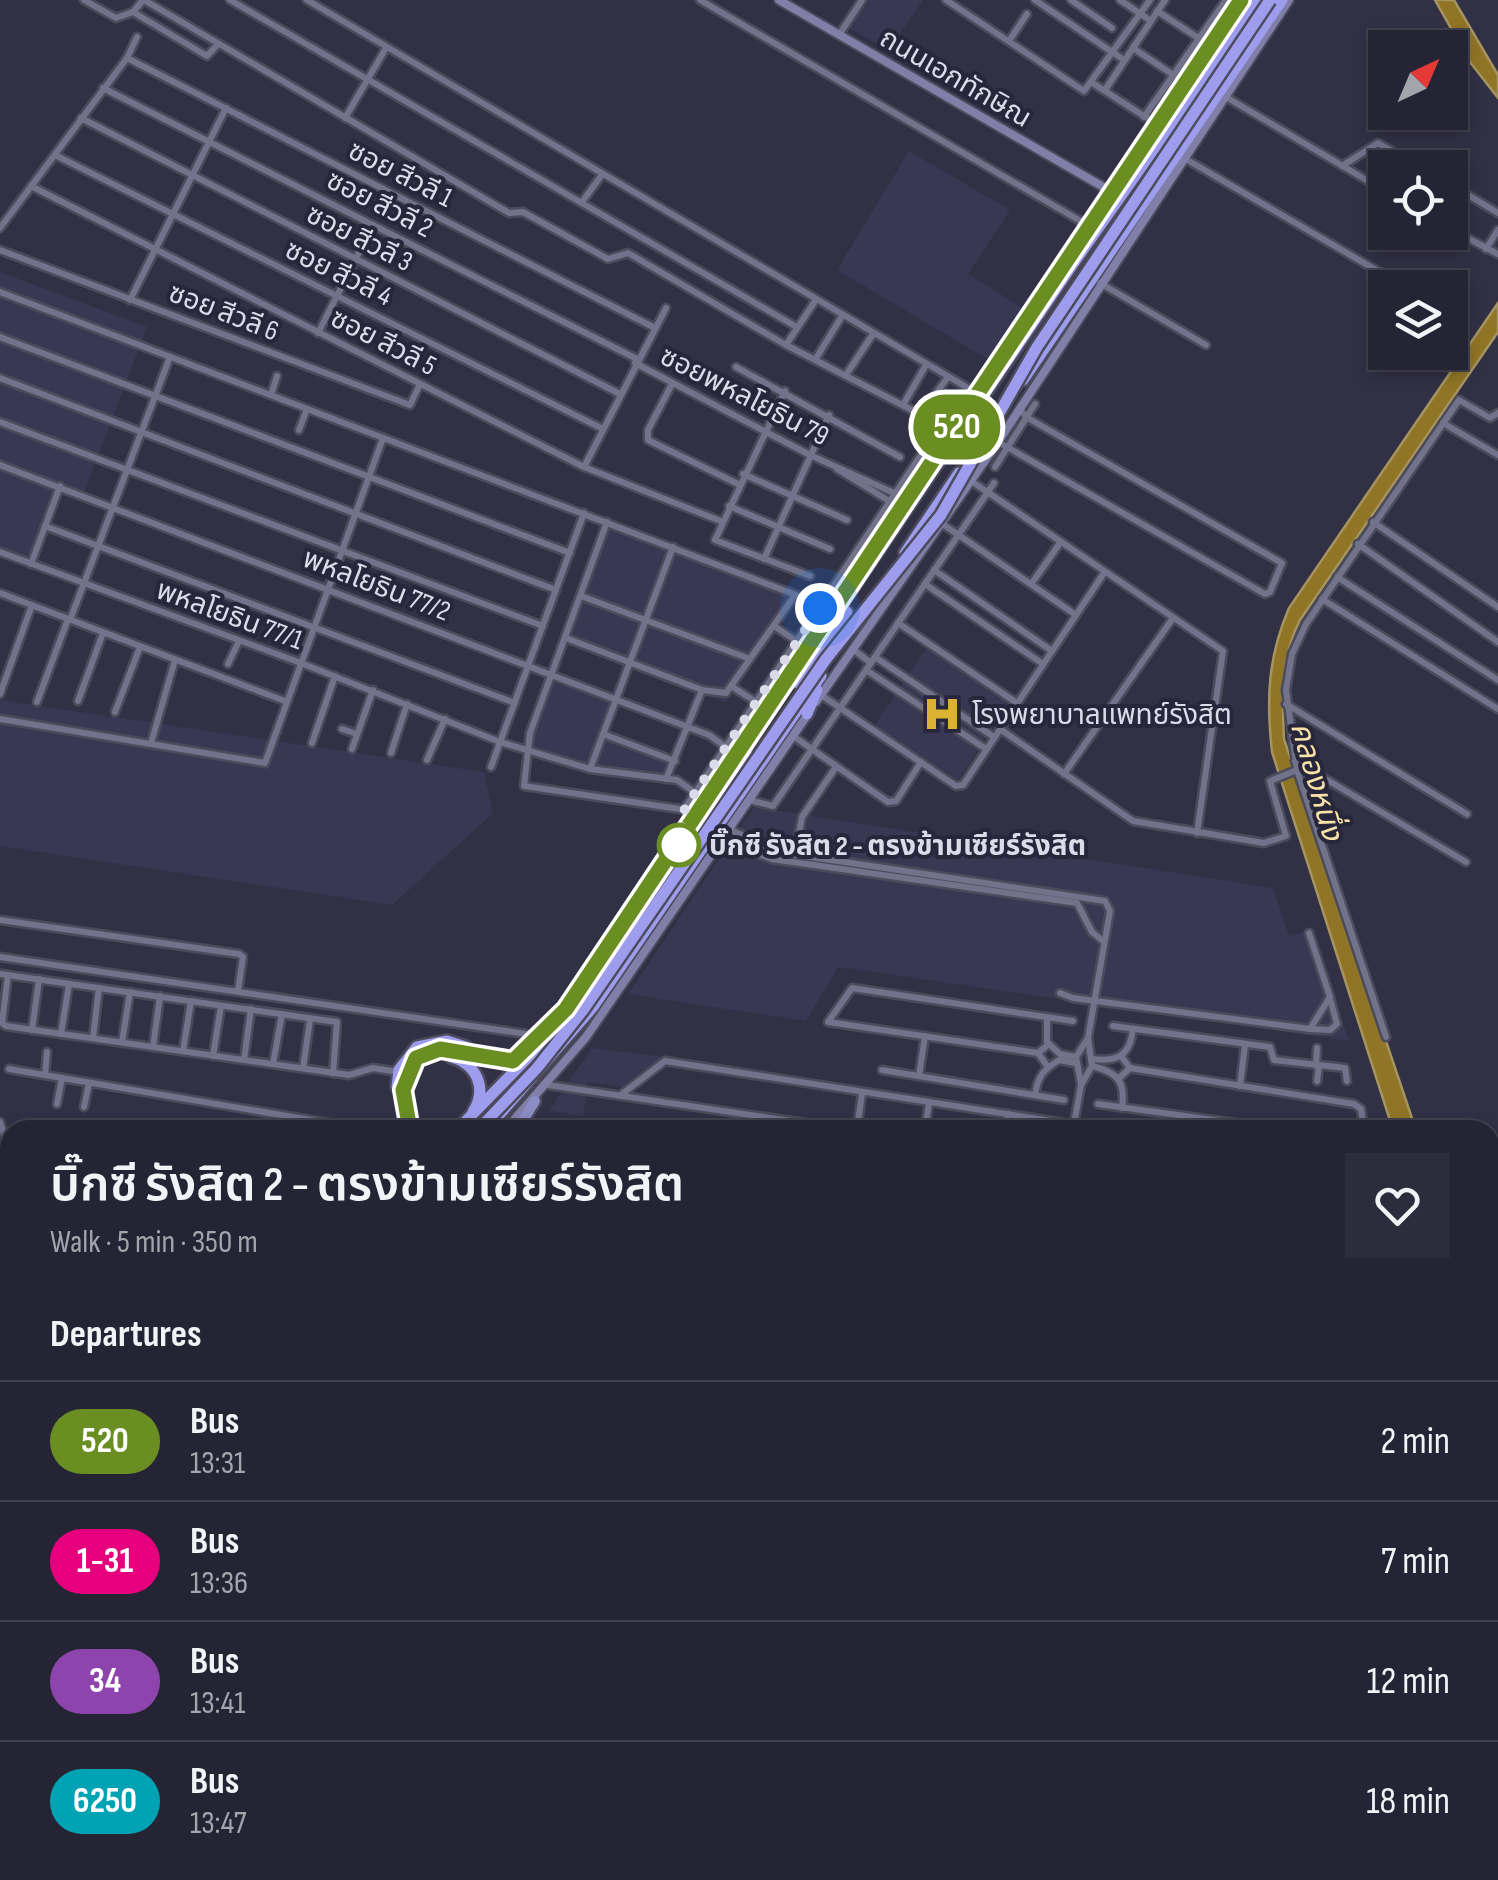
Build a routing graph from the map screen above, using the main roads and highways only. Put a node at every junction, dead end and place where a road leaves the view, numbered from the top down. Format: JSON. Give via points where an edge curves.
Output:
{"nodes":[{"id":1,"x":779,"y":0,"type":"edge"},
{"id":2,"x":1241,"y":0,"type":"edge"},
{"id":3,"x":1260,"y":0,"type":"edge"},
{"id":4,"x":1270,"y":0,"type":"edge"},
{"id":5,"x":1285,"y":0,"type":"edge"},
{"id":6,"x":1273,"y":24,"type":"junction"},
{"id":7,"x":1246,"y":54,"type":"junction"},
{"id":8,"x":1112,"y":192,"type":"junction"},
{"id":9,"x":826,"y":668,"type":"junction"},
{"id":10,"x":807,"y":714,"type":"junction"},
{"id":11,"x":725,"y":775,"type":"junction"},
{"id":12,"x":562,"y":1014,"type":"junction"},
{"id":13,"x":531,"y":1048,"type":"junction"},
{"id":14,"x":535,"y":1100,"type":"junction"},
{"id":15,"x":405,"y":1120,"type":"edge"},
{"id":16,"x":408,"y":1120,"type":"edge"},
{"id":17,"x":410,"y":1120,"type":"edge"},
{"id":18,"x":466,"y":1120,"type":"edge"},
{"id":19,"x":470,"y":1120,"type":"edge"},
{"id":20,"x":470,"y":1120,"type":"edge"},
{"id":21,"x":488,"y":1120,"type":"edge"},
{"id":22,"x":495,"y":1120,"type":"edge"},
{"id":23,"x":515,"y":1120,"type":"edge"},
{"id":24,"x":522,"y":1120,"type":"edge"}],
"edges":[{"from":1,"to":8,"type":"main road","name":"ถนนเอกทักษิณ"},
{"from":2,"to":8,"type":"main road"},
{"from":3,"to":11,"type":"highway"},
{"from":3,"to":19,"type":"highway","bridge":true,"via":[[608,964],[530,1061]]},
{"from":4,"to":21,"type":"highway","bridge":true,"via":[[1037,347],[941,515],[826,659],[583,1010]]},
{"from":5,"to":6,"type":"main road"},
{"from":5,"to":7,"type":"highway"},
{"from":6,"to":7,"type":"highway"},
{"from":6,"to":10,"type":"main road","via":[[998,442]]},
{"from":7,"to":9,"type":"highway"},
{"from":8,"to":11,"type":"main road","via":[[980,395],[898,500],[730,750]]},
{"from":9,"to":10,"type":"highway"},
{"from":9,"to":22,"type":"highway","via":[[593,1008]]},
{"from":10,"to":14,"type":"main road","via":[[586,1037]]},
{"from":11,"to":12,"type":"highway"},
{"from":12,"to":13,"type":"highway"},
{"from":12,"to":20,"type":"highway","via":[[530,1059]]},
{"from":13,"to":15,"type":"highway","via":[[499,1054],[447,1041],[417,1048],[399,1072],[398,1108]]},
{"from":13,"to":16,"type":"highway","via":[[513,1061],[440,1049],[416,1058],[403,1090]]},
{"from":14,"to":23,"type":"main road"},
{"from":14,"to":24,"type":"main road"},
{"from":17,"to":18,"type":"highway","via":[[410,1092],[422,1064],[450,1056],[476,1074],[480,1096]]}]}
